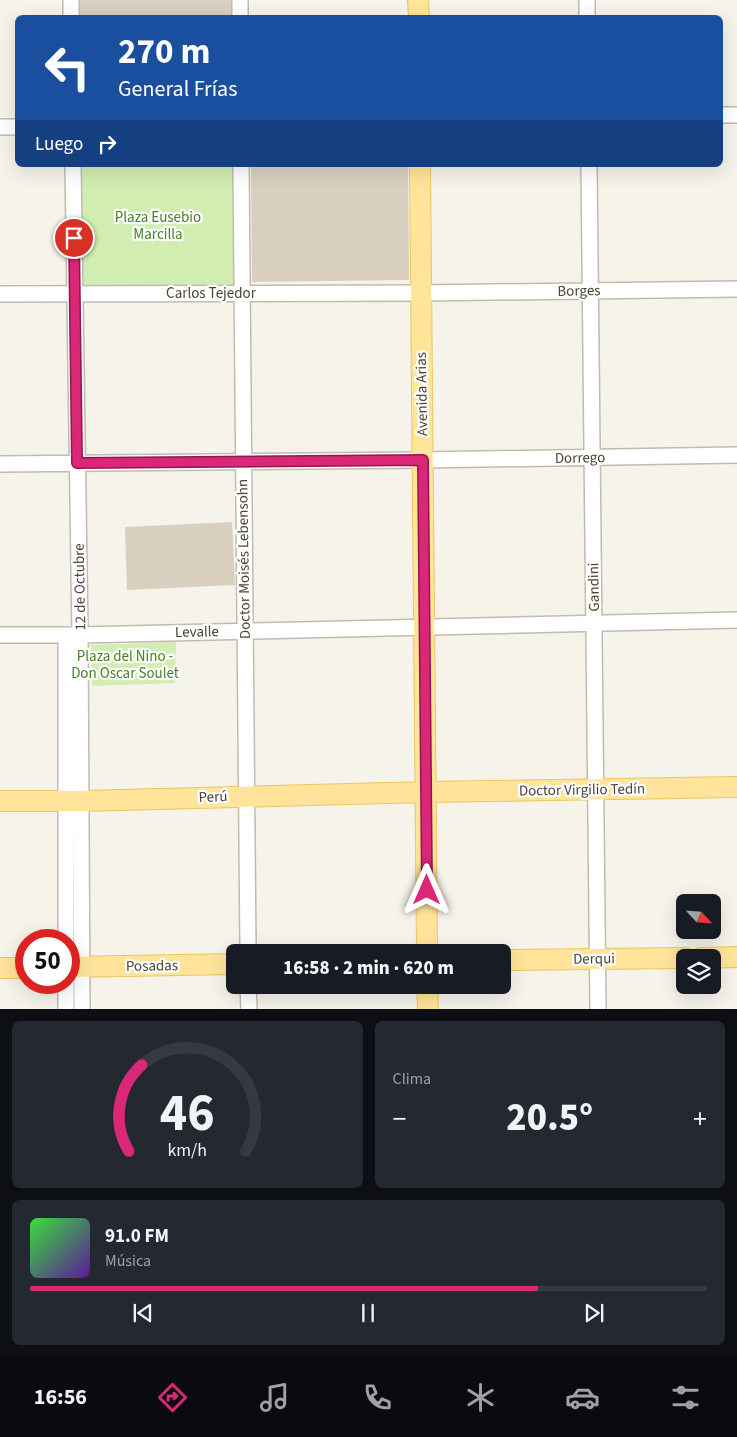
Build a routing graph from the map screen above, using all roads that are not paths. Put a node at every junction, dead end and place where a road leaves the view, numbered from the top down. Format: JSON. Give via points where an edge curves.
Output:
{"nodes":[{"id":1,"x":71,"y":0,"type":"edge"},
{"id":2,"x":240,"y":0,"type":"edge"},
{"id":3,"x":418,"y":0,"type":"edge"},
{"id":4,"x":587,"y":0,"type":"edge"},
{"id":5,"x":71,"y":15,"type":"edge"},
{"id":6,"x":240,"y":15,"type":"edge"},
{"id":7,"x":418,"y":15,"type":"edge"},
{"id":8,"x":588,"y":15,"type":"edge"},
{"id":9,"x":723,"y":115,"type":"edge"},
{"id":10,"x":737,"y":115,"type":"edge"},
{"id":11,"x":0,"y":127,"type":"edge"},
{"id":12,"x":15,"y":127,"type":"edge"},
{"id":13,"x":73,"y":167,"type":"edge"},
{"id":14,"x":241,"y":167,"type":"edge"},
{"id":15,"x":420,"y":167,"type":"edge"},
{"id":16,"x":589,"y":167,"type":"edge"},
{"id":17,"x":737,"y":289,"type":"edge"},
{"id":18,"x":590,"y":291,"type":"junction"},
{"id":19,"x":241,"y":293,"type":"junction"},
{"id":20,"x":421,"y":293,"type":"junction"},
{"id":21,"x":0,"y":294,"type":"edge"},
{"id":22,"x":74,"y":294,"type":"junction"},
{"id":23,"x":737,"y":455,"type":"edge"},
{"id":24,"x":592,"y":458,"type":"junction"},
{"id":25,"x":423,"y":460,"type":"junction"},
{"id":26,"x":243,"y":462,"type":"junction"},
{"id":27,"x":77,"y":463,"type":"junction"},
{"id":28,"x":0,"y":464,"type":"edge"},
{"id":29,"x":737,"y":620,"type":"edge"},
{"id":30,"x":594,"y":623,"type":"junction"},
{"id":31,"x":425,"y":626,"type":"junction"},
{"id":32,"x":245,"y":631,"type":"junction"},
{"id":33,"x":0,"y":635,"type":"edge"},
{"id":34,"x":73,"y":635,"type":"junction"},
{"id":35,"x":737,"y":787,"type":"edge"},
{"id":36,"x":596,"y":790,"type":"junction"},
{"id":37,"x":426,"y":792,"type":"junction"},
{"id":38,"x":246,"y":796,"type":"junction"},
{"id":39,"x":0,"y":801,"type":"edge"},
{"id":40,"x":74,"y":801,"type":"junction"},
{"id":41,"x":67,"y":929,"type":"edge"},
{"id":42,"x":75,"y":929,"type":"edge"},
{"id":43,"x":248,"y":944,"type":"edge"},
{"id":44,"x":427,"y":944,"type":"edge"},
{"id":45,"x":721,"y":957,"type":"edge"},
{"id":46,"x":737,"y":957,"type":"edge"},
{"id":47,"x":676,"y":958,"type":"edge"},
{"id":48,"x":598,"y":959,"type":"junction"},
{"id":49,"x":511,"y":960,"type":"edge"},
{"id":50,"x":226,"y":964,"type":"edge"},
{"id":51,"x":80,"y":967,"type":"edge"},
{"id":52,"x":0,"y":968,"type":"edge"},
{"id":53,"x":15,"y":968,"type":"edge"},
{"id":54,"x":66,"y":994,"type":"edge"},
{"id":55,"x":79,"y":994,"type":"edge"},
{"id":56,"x":248,"y":994,"type":"edge"},
{"id":57,"x":427,"y":994,"type":"edge"},
{"id":58,"x":66,"y":1009,"type":"edge"},
{"id":59,"x":82,"y":1009,"type":"edge"},
{"id":60,"x":249,"y":1009,"type":"edge"},
{"id":61,"x":428,"y":1009,"type":"edge"},
{"id":62,"x":598,"y":1009,"type":"edge"}],
"edges":[{"from":1,"to":5,"type":"street"},
{"from":2,"to":6,"type":"street"},
{"from":3,"to":7,"type":"main road"},
{"from":4,"to":8,"type":"street"},
{"from":9,"to":10,"type":"street"},
{"from":11,"to":12,"type":"street"},
{"from":13,"to":22,"type":"street","name":"12 de Octubre"},
{"from":14,"to":19,"type":"street","name":"Doctor Moisés Lebensohn"},
{"from":15,"to":20,"type":"main road","name":"Avenida Arias"},
{"from":16,"to":18,"type":"street","name":"Gandini"},
{"from":17,"to":18,"type":"street","name":"Borges"},
{"from":18,"to":20,"type":"street","name":"Borges"},
{"from":18,"to":24,"type":"street","name":"Gandini"},
{"from":19,"to":20,"type":"street","name":"Carlos Tejedor"},
{"from":19,"to":22,"type":"street","name":"Carlos Tejedor"},
{"from":19,"to":26,"type":"street","name":"Doctor Moisés Lebensohn"},
{"from":20,"to":25,"type":"main road","name":"Avenida Arias"},
{"from":21,"to":22,"type":"street","name":"Carlos Tejedor"},
{"from":22,"to":27,"type":"street","name":"12 de Octubre"},
{"from":23,"to":24,"type":"street","name":"Dorrego"},
{"from":24,"to":25,"type":"street","name":"Dorrego"},
{"from":24,"to":30,"type":"street","name":"Gandini"},
{"from":25,"to":26,"type":"street","name":"Dorrego"},
{"from":25,"to":31,"type":"main road","name":"Avenida Arias"},
{"from":26,"to":27,"type":"street","name":"Dorrego"},
{"from":26,"to":32,"type":"street","name":"Doctor Moisés Lebensohn"},
{"from":27,"to":28,"type":"street","name":"Dorrego"},
{"from":27,"to":34,"type":"street","name":"12 de Octubre"},
{"from":29,"to":30,"type":"street","name":"Levalle"},
{"from":30,"to":31,"type":"street","name":"Levalle"},
{"from":30,"to":36,"type":"street","name":"Gandini"},
{"from":31,"to":32,"type":"street","name":"Levalle"},
{"from":31,"to":37,"type":"main road","name":"Avenida Arias"},
{"from":32,"to":34,"type":"street","name":"Levalle"},
{"from":32,"to":38,"type":"street","name":"Doctor Moisés Lebensohn"},
{"from":33,"to":34,"type":"street","name":"Levalle"},
{"from":34,"to":40,"type":"street","name":"12 de Octubre"},
{"from":35,"to":36,"type":"main road","name":"Doctor Virgilio Tedín"},
{"from":36,"to":37,"type":"main road","name":"Doctor Virgilio Tedín"},
{"from":36,"to":48,"type":"street","name":"Gandini"},
{"from":37,"to":38,"type":"main road","name":"Perú"},
{"from":37,"to":44,"type":"main road","name":"Avenida Arias"},
{"from":38,"to":40,"type":"main road","name":"Perú"},
{"from":38,"to":43,"type":"street","name":"Doctor Moisés Lebensohn"},
{"from":39,"to":40,"type":"main road","name":"Perú"},
{"from":40,"to":41,"type":"street","name":"12 de Octubre"},
{"from":40,"to":42,"type":"street","name":"12 de Octubre"},
{"from":45,"to":46,"type":"main road"},
{"from":47,"to":48,"type":"main road","name":"Derqui"},
{"from":48,"to":49,"type":"main road","name":"Derqui"},
{"from":48,"to":62,"type":"street","name":"Gandini"},
{"from":50,"to":51,"type":"main road","name":"Posadas"},
{"from":52,"to":53,"type":"main road"},
{"from":54,"to":58,"type":"street"},
{"from":55,"to":59,"type":"street","name":"12 de Octubre"},
{"from":56,"to":60,"type":"street"},
{"from":57,"to":61,"type":"main road"}]}
